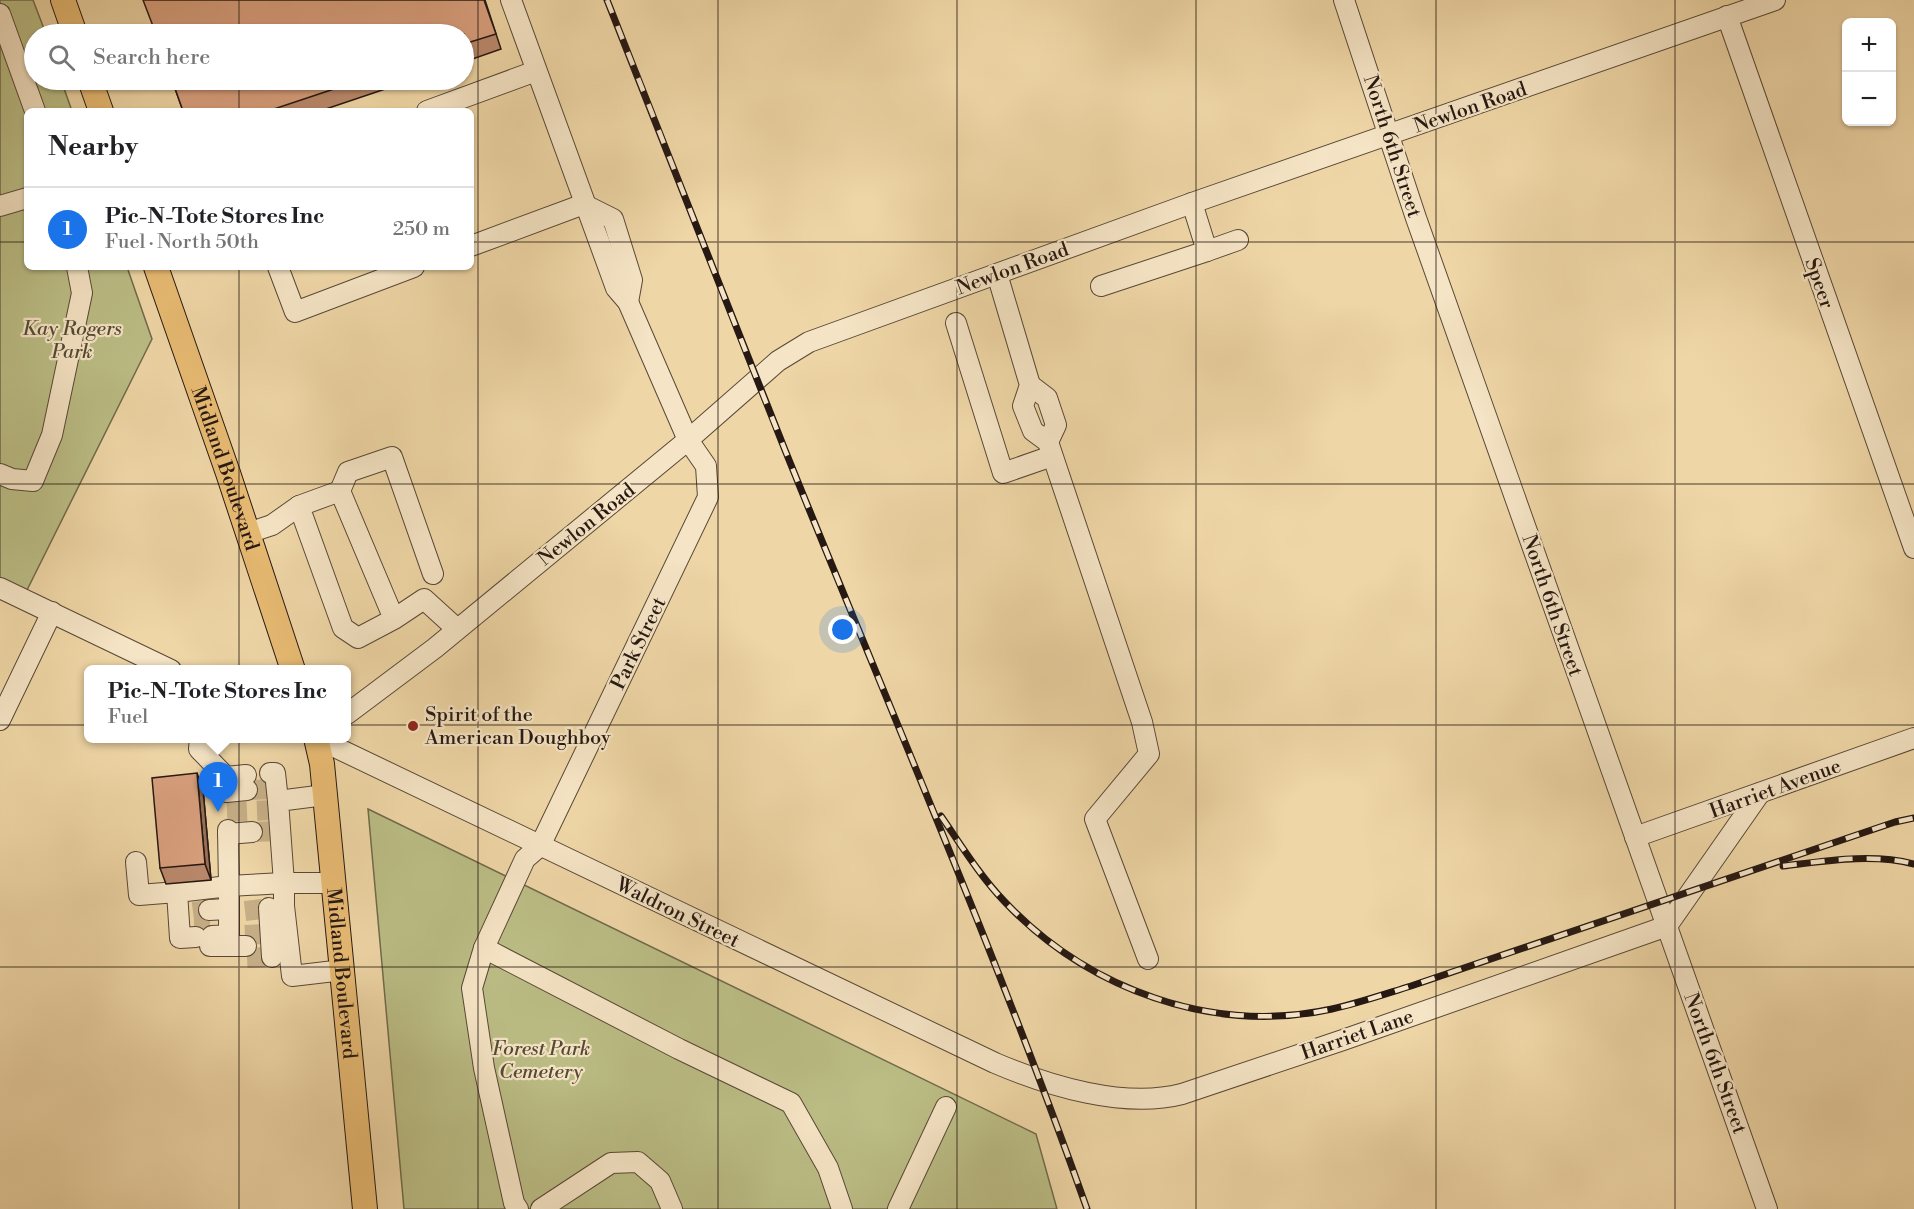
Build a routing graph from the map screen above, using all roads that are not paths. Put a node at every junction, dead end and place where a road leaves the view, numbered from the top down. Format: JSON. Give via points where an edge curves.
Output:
{"nodes":[{"id":1,"x":63,"y":0,"type":"edge"},
{"id":2,"x":511,"y":0,"type":"edge"},
{"id":3,"x":1344,"y":0,"type":"edge"},
{"id":4,"x":1775,"y":0,"type":"edge"},
{"id":5,"x":0,"y":14,"type":"edge"},
{"id":6,"x":1727,"y":16,"type":"junction"},
{"id":7,"x":71,"y":24,"type":"edge"},
{"id":8,"x":536,"y":71,"type":"junction"},
{"id":9,"x":24,"y":81,"type":"edge"},
{"id":10,"x":27,"y":90,"type":"edge"},
{"id":11,"x":94,"y":90,"type":"edge"},
{"id":12,"x":34,"y":108,"type":"edge"},
{"id":13,"x":100,"y":108,"type":"edge"},
{"id":14,"x":435,"y":108,"type":"edge"},
{"id":15,"x":1389,"y":135,"type":"junction"},
{"id":16,"x":24,"y":199,"type":"edge"},
{"id":17,"x":1192,"y":203,"type":"junction"},
{"id":18,"x":584,"y":204,"type":"junction"},
{"id":19,"x":0,"y":206,"type":"edge"},
{"id":20,"x":1238,"y":240,"type":"dead end"},
{"id":21,"x":474,"y":245,"type":"edge"},
{"id":22,"x":1208,"y":251,"type":"junction"},
{"id":23,"x":78,"y":270,"type":"edge"},
{"id":24,"x":157,"y":270,"type":"edge"},
{"id":25,"x":279,"y":270,"type":"edge"},
{"id":26,"x":406,"y":270,"type":"edge"},
{"id":27,"x":997,"y":274,"type":"junction"},
{"id":28,"x":1101,"y":286,"type":"dead end"},
{"id":29,"x":956,"y":323,"type":"dead end"},
{"id":30,"x":688,"y":440,"type":"junction"},
{"id":31,"x":1050,"y":449,"type":"junction"},
{"id":32,"x":0,"y":474,"type":"edge"},
{"id":33,"x":340,"y":491,"type":"junction"},
{"id":34,"x":299,"y":506,"type":"junction"},
{"id":35,"x":248,"y":533,"type":"junction"},
{"id":36,"x":1914,"y":548,"type":"edge"},
{"id":37,"x":0,"y":588,"type":"edge"},
{"id":38,"x":424,"y":599,"type":"junction"},
{"id":39,"x":51,"y":612,"type":"junction"},
{"id":40,"x":394,"y":619,"type":"junction"},
{"id":41,"x":457,"y":629,"type":"junction"},
{"id":42,"x":163,"y":665,"type":"edge"},
{"id":43,"x":292,"y":665,"type":"edge"},
{"id":44,"x":351,"y":711,"type":"edge"},
{"id":45,"x":0,"y":720,"type":"edge"},
{"id":46,"x":1914,"y":738,"type":"edge"},
{"id":47,"x":200,"y":743,"type":"edge"},
{"id":48,"x":317,"y":743,"type":"edge"},
{"id":49,"x":326,"y":743,"type":"edge"},
{"id":50,"x":246,"y":783,"type":"tunnel mouth"},
{"id":51,"x":1760,"y":793,"type":"junction"},
{"id":52,"x":325,"y":795,"type":"junction"},
{"id":53,"x":252,"y":832,"type":"tunnel mouth"},
{"id":54,"x":1635,"y":837,"type":"junction"},
{"id":55,"x":540,"y":846,"type":"junction"},
{"id":56,"x":136,"y":862,"type":"dead end"},
{"id":57,"x":284,"y":883,"type":"junction"},
{"id":58,"x":334,"y":883,"type":"junction"},
{"id":59,"x":229,"y":886,"type":"junction"},
{"id":60,"x":177,"y":892,"type":"junction"},
{"id":61,"x":1667,"y":926,"type":"junction"},
{"id":62,"x":238,"y":930,"type":"junction"},
{"id":63,"x":484,"y":948,"type":"junction"},
{"id":64,"x":1148,"y":959,"type":"dead end"},
{"id":65,"x":343,"y":970,"type":"junction"},
{"id":66,"x":1042,"y":1081,"type":"joint"},
{"id":67,"x":946,"y":1107,"type":"dead end"},
{"id":68,"x":365,"y":1209,"type":"edge"},
{"id":69,"x":518,"y":1209,"type":"edge"},
{"id":70,"x":541,"y":1209,"type":"edge"},
{"id":71,"x":672,"y":1209,"type":"edge"},
{"id":72,"x":842,"y":1209,"type":"edge"},
{"id":73,"x":898,"y":1209,"type":"edge"},
{"id":74,"x":1767,"y":1209,"type":"edge"}],
"edges":[{"from":1,"to":7,"type":"main road"},
{"from":2,"to":8,"type":"street","name":"Park Street"},
{"from":3,"to":15,"type":"street","name":"North 6th Street"},
{"from":4,"to":6,"type":"street","name":"Newlon Road"},
{"from":5,"to":9,"type":"street"},
{"from":6,"to":15,"type":"street","name":"Newlon Road"},
{"from":6,"to":36,"type":"street","name":"Speer"},
{"from":8,"to":14,"type":"street"},
{"from":8,"to":18,"type":"street","name":"Park Street"},
{"from":10,"to":12,"type":"street"},
{"from":11,"to":13,"type":"main road"},
{"from":15,"to":17,"type":"street","name":"Newlon Road"},
{"from":15,"to":54,"type":"street","name":"North 6th Street"},
{"from":16,"to":19,"type":"street"},
{"from":17,"to":22,"type":"street"},
{"from":17,"to":27,"type":"street","name":"Newlon Road"},
{"from":18,"to":21,"type":"street"},
{"from":18,"to":30,"type":"street","name":"Park Street"},
{"from":20,"to":22,"type":"street"},
{"from":22,"to":28,"type":"street"},
{"from":23,"to":32,"type":"street","via":[[82,293],[52,435],[33,481]]},
{"from":24,"to":35,"type":"main road","name":"Midland Boulevard"},
{"from":25,"to":26,"type":"street","via":[[294,312]]},
{"from":27,"to":30,"type":"street","name":"Newlon Road","via":[[809,342],[771,367]]},
{"from":27,"to":31,"type":"street","via":[[1030,385],[1047,398],[1056,425]]},
{"from":29,"to":31,"type":"street","via":[[1003,473]]},
{"from":30,"to":41,"type":"street","name":"Newlon Road"},
{"from":30,"to":55,"type":"street","name":"Park Street","via":[[706,466],[708,497]]},
{"from":31,"to":64,"type":"street","via":[[1142,722],[1149,754],[1095,819]]},
{"from":33,"to":34,"type":"street"},
{"from":33,"to":38,"type":"street","via":[[348,472],[392,457],[440,570]]},
{"from":33,"to":40,"type":"street"},
{"from":34,"to":35,"type":"street","via":[[272,525]]},
{"from":34,"to":40,"type":"street","via":[[343,628],[358,638]]},
{"from":35,"to":43,"type":"main road","name":"Midland Boulevard"},
{"from":37,"to":39,"type":"street"},
{"from":38,"to":40,"type":"street"},
{"from":38,"to":41,"type":"street"},
{"from":39,"to":42,"type":"street"},
{"from":39,"to":45,"type":"street"},
{"from":41,"to":44,"type":"street","name":"Newlon Road"},
{"from":46,"to":51,"type":"street","name":"Harriet Avenue"},
{"from":47,"to":50,"type":"street","via":[[199,749],[226,789]]},
{"from":48,"to":52,"type":"main road","name":"Midland Boulevard"},
{"from":49,"to":55,"type":"street","name":"Waldron Street"},
{"from":51,"to":54,"type":"street","name":"Harriet Avenue"},
{"from":51,"to":61,"type":"street"},
{"from":52,"to":57,"type":"street","via":[[275,795]]},
{"from":52,"to":58,"type":"main road","name":"Midland Boulevard"},
{"from":53,"to":59,"type":"street","via":[[228,832]]},
{"from":54,"to":61,"type":"street","name":"North 6th Street"},
{"from":55,"to":63,"type":"street","name":"Park Street","via":[[525,859]]},
{"from":55,"to":66,"type":"street","name":"Waldron Street","via":[[918,1027]]},
{"from":56,"to":60,"type":"street","via":[[139,895]]},
{"from":57,"to":58,"type":"street"},
{"from":57,"to":59,"type":"street"},
{"from":57,"to":62,"type":"street"},
{"from":58,"to":65,"type":"main road","name":"Midland Boulevard"},
{"from":59,"to":60,"type":"street"},
{"from":59,"to":62,"type":"street"},
{"from":60,"to":62,"type":"street"},
{"from":61,"to":66,"type":"street","name":"Harriet Lane","via":[[1169,1097],[1133,1100]]},
{"from":61,"to":74,"type":"street","name":"North 6th Street"},
{"from":62,"to":65,"type":"street","via":[[292,976]]},
{"from":63,"to":69,"type":"street","name":"Park Street","via":[[472,988],[484,1068]]},
{"from":63,"to":72,"type":"street","via":[[791,1103],[828,1168]]},
{"from":65,"to":68,"type":"main road","name":"Midland Boulevard"},
{"from":67,"to":73,"type":"street"},
{"from":70,"to":71,"type":"street","via":[[611,1162],[638,1162],[660,1181]]}]}
